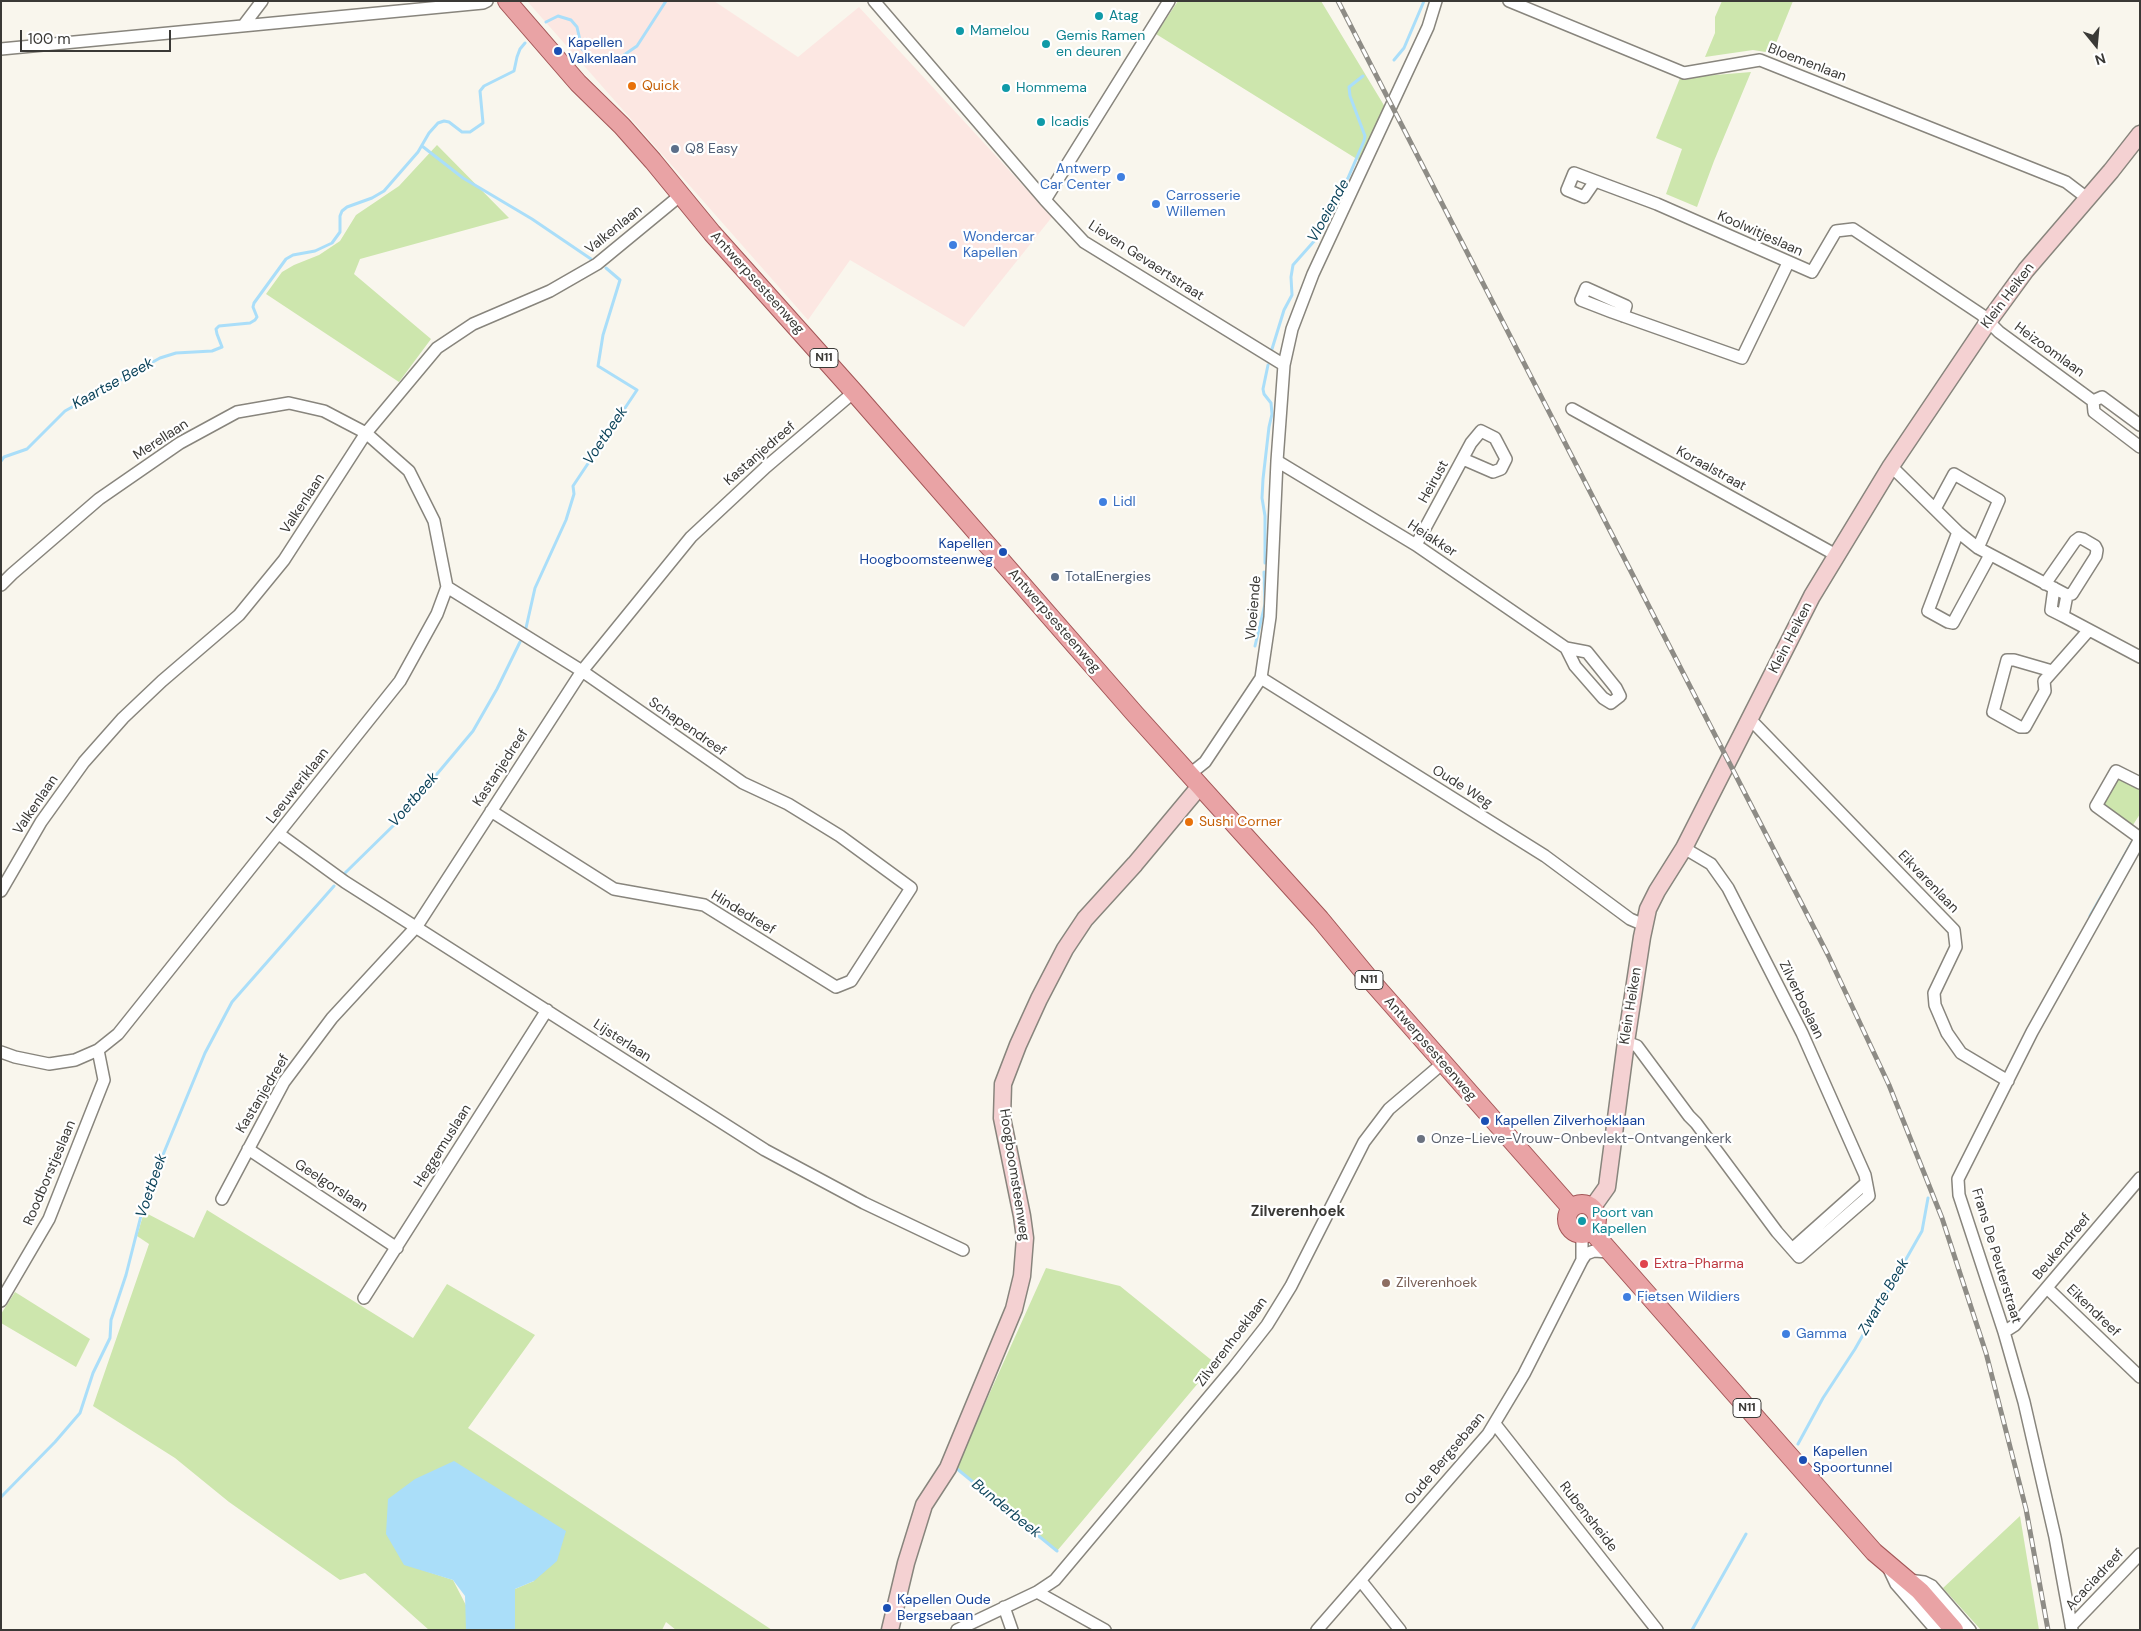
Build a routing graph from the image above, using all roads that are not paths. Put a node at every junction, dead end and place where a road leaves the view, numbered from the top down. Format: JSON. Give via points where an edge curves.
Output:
{"nodes":[{"id":1,"x":262,"y":1,"type":"edge"},
{"id":2,"x":487,"y":1,"type":"edge"},
{"id":3,"x":507,"y":1,"type":"edge"},
{"id":4,"x":874,"y":1,"type":"edge"},
{"id":5,"x":1169,"y":1,"type":"edge"},
{"id":6,"x":1436,"y":1,"type":"edge"},
{"id":7,"x":1509,"y":1,"type":"edge"},
{"id":8,"x":243,"y":26,"type":"junction"},
{"id":9,"x":1,"y":49,"type":"edge"},
{"id":10,"x":2140,"y":134,"type":"edge"},
{"id":11,"x":1595,"y":181,"type":"dead end"},
{"id":12,"x":682,"y":194,"type":"junction"},
{"id":13,"x":2087,"y":198,"type":"junction"},
{"id":14,"x":1045,"y":200,"type":"junction"},
{"id":15,"x":1788,"y":263,"type":"junction"},
{"id":16,"x":1623,"y":316,"type":"dead end"},
{"id":17,"x":1988,"y":322,"type":"junction"},
{"id":18,"x":1284,"y":366,"type":"junction"},
{"id":19,"x":854,"y":392,"type":"junction"},
{"id":20,"x":2093,"y":401,"type":"junction"},
{"id":21,"x":1572,"y":409,"type":"dead end"},
{"id":22,"x":2140,"y":425,"type":"edge"},
{"id":23,"x":366,"y":433,"type":"junction"},
{"id":24,"x":2140,"y":447,"type":"edge"},
{"id":25,"x":1463,"y":459,"type":"dead end"},
{"id":26,"x":1276,"y":462,"type":"junction"},
{"id":27,"x":1891,"y":466,"type":"junction"},
{"id":28,"x":1935,"y":509,"type":"junction"},
{"id":29,"x":1958,"y":532,"type":"junction"},
{"id":30,"x":1416,"y":545,"type":"junction"},
{"id":31,"x":1978,"y":548,"type":"junction"},
{"id":32,"x":1836,"y":555,"type":"junction"},
{"id":33,"x":1990,"y":555,"type":"junction"},
{"id":34,"x":1,"y":585,"type":"edge"},
{"id":35,"x":2050,"y":586,"type":"junction"},
{"id":36,"x":447,"y":587,"type":"junction"},
{"id":37,"x":2066,"y":595,"type":"junction"},
{"id":38,"x":2063,"y":616,"type":"junction"},
{"id":39,"x":2089,"y":630,"type":"junction"},
{"id":40,"x":1566,"y":648,"type":"junction"},
{"id":41,"x":2140,"y":657,"type":"edge"},
{"id":42,"x":582,"y":671,"type":"junction"},
{"id":43,"x":2052,"y":671,"type":"junction"},
{"id":44,"x":1261,"y":678,"type":"junction"},
{"id":45,"x":1749,"y":718,"type":"junction"},
{"id":46,"x":1195,"y":780,"type":"junction"},
{"id":47,"x":2140,"y":783,"type":"edge"},
{"id":48,"x":491,"y":811,"type":"junction"},
{"id":49,"x":279,"y":834,"type":"junction"},
{"id":50,"x":2140,"y":838,"type":"edge"},
{"id":51,"x":1684,"y":848,"type":"junction"},
{"id":52,"x":911,"y":888,"type":"joint"},
{"id":53,"x":1,"y":891,"type":"edge"},
{"id":54,"x":1644,"y":925,"type":"junction"},
{"id":55,"x":417,"y":926,"type":"junction"},
{"id":56,"x":547,"y":1010,"type":"junction"},
{"id":57,"x":1626,"y":1042,"type":"junction"},
{"id":58,"x":98,"y":1050,"type":"junction"},
{"id":59,"x":1,"y":1052,"type":"edge"},
{"id":60,"x":1443,"y":1063,"type":"junction"},
{"id":61,"x":2008,"y":1080,"type":"junction"},
{"id":62,"x":248,"y":1150,"type":"junction"},
{"id":63,"x":2140,"y":1178,"type":"edge"},
{"id":64,"x":222,"y":1198,"type":"dead end"},
{"id":65,"x":1571,"y":1208,"type":"junction"},
{"id":66,"x":1592,"y":1208,"type":"junction"},
{"id":67,"x":1586,"y":1232,"type":"junction"},
{"id":68,"x":397,"y":1248,"type":"junction"},
{"id":69,"x":962,"y":1250,"type":"dead end"},
{"id":70,"x":1609,"y":1252,"type":"junction"},
{"id":71,"x":1582,"y":1260,"type":"junction"},
{"id":72,"x":2047,"y":1288,"type":"junction"},
{"id":73,"x":364,"y":1298,"type":"dead end"},
{"id":74,"x":1,"y":1301,"type":"edge"},
{"id":75,"x":2004,"y":1332,"type":"junction"},
{"id":76,"x":2140,"y":1377,"type":"edge"},
{"id":77,"x":1495,"y":1424,"type":"junction"},
{"id":78,"x":2140,"y":1554,"type":"edge"},
{"id":79,"x":1886,"y":1564,"type":"junction"},
{"id":80,"x":1905,"y":1579,"type":"junction"},
{"id":81,"x":1361,"y":1581,"type":"junction"},
{"id":82,"x":1037,"y":1592,"type":"junction"},
{"id":83,"x":1004,"y":1607,"type":"junction"},
{"id":84,"x":2072,"y":1628,"type":"edge"},
{"id":85,"x":890,"y":1630,"type":"edge"},
{"id":86,"x":957,"y":1630,"type":"edge"},
{"id":87,"x":1012,"y":1630,"type":"edge"},
{"id":88,"x":1105,"y":1630,"type":"edge"},
{"id":89,"x":1317,"y":1630,"type":"edge"},
{"id":90,"x":1400,"y":1630,"type":"edge"},
{"id":91,"x":1657,"y":1630,"type":"edge"},
{"id":92,"x":1936,"y":1630,"type":"edge"},
{"id":93,"x":1954,"y":1630,"type":"edge"},
{"id":94,"x":1970,"y":1630,"type":"edge"}],
"edges":[{"from":1,"to":8,"type":"street"},
{"from":2,"to":8,"type":"street"},
{"from":3,"to":12,"type":"main road","name":"Antwerpsesteenweg","number":"N11"},
{"from":4,"to":14,"type":"street","name":"Lieven Gevaertstraat"},
{"from":5,"to":14,"type":"street"},
{"from":6,"to":18,"type":"street","name":"Vloeiende","via":[[1428,27],[1312,274],[1292,330]]},
{"from":7,"to":13,"type":"street","name":"Bloemenlaan","via":[[1684,73],[1760,60],[2066,182]]},
{"from":8,"to":9,"type":"street"},
{"from":10,"to":13,"type":"street","name":"Klein Heiken"},
{"from":11,"to":15,"type":"street","name":"Koolwitjeslaan","via":[[1657,204]]},
{"from":12,"to":19,"type":"main road","name":"Antwerpsesteenweg","number":"N11","via":[[712,233]]},
{"from":12,"to":23,"type":"street","name":"Valkenlaan","via":[[597,264],[550,291],[473,324],[437,348]]},
{"from":13,"to":17,"type":"street","name":"Klein Heiken","via":[[2026,270]]},
{"from":14,"to":18,"type":"street","name":"Lieven Gevaertstraat","via":[[1084,242]]},
{"from":15,"to":16,"type":"street","via":[[1742,358]]},
{"from":15,"to":17,"type":"street","name":"Koolwitjeslaan","via":[[1812,272],[1836,231],[1853,229]]},
{"from":17,"to":20,"type":"street","name":"Heizoomlaan"},
{"from":17,"to":27,"type":"street","name":"Klein Heiken"},
{"from":18,"to":26,"type":"street","name":"Vloeiende"},
{"from":19,"to":42,"type":"street","name":"Kastanjedreef","via":[[691,536]]},
{"from":19,"to":46,"type":"main road","name":"Antwerpsesteenweg","number":"N11"},
{"from":20,"to":22,"type":"street","name":"Heizoomlaan","via":[[2102,398]]},
{"from":20,"to":24,"type":"street","name":"Heizoomlaan","via":[[2094,412]]},
{"from":21,"to":32,"type":"street","name":"Koraalstraat"},
{"from":23,"to":34,"type":"street","name":"Merellaan","via":[[324,411],[289,403],[238,412],[180,443],[99,500]]},
{"from":23,"to":36,"type":"street","name":"Leeuweriklaan","via":[[409,471],[434,521]]},
{"from":23,"to":53,"type":"street","name":"Valkenlaan","via":[[284,560],[239,615],[162,681],[84,762],[41,822]]},
{"from":25,"to":30,"type":"street","name":"Heirust"},
{"from":26,"to":30,"type":"street","name":"Heiakker"},
{"from":26,"to":44,"type":"street","name":"Vloeiende","via":[[1270,617]]},
{"from":27,"to":28,"type":"street"},
{"from":27,"to":32,"type":"street","name":"Klein Heiken"},
{"from":28,"to":29,"type":"street"},
{"from":28,"to":31,"type":"street","via":[[1954,474],[1999,500]]},
{"from":29,"to":31,"type":"street"},
{"from":29,"to":33,"type":"street","via":[[1928,611],[1953,623]]},
{"from":30,"to":40,"type":"street","name":"Heiakker"},
{"from":31,"to":33,"type":"street"},
{"from":32,"to":45,"type":"street","name":"Klein Heiken"},
{"from":33,"to":35,"type":"street"},
{"from":35,"to":37,"type":"street"},
{"from":35,"to":37,"type":"street","via":[[2075,541],[2079,538],[2095,546],[2096,556],[2072,594]]},
{"from":35,"to":38,"type":"street","via":[[2051,610]]},
{"from":36,"to":42,"type":"street","name":"Schapendreef"},
{"from":36,"to":49,"type":"street","name":"Leeuweriklaan","via":[[438,614],[400,681]]},
{"from":37,"to":38,"type":"street"},
{"from":38,"to":39,"type":"street"},
{"from":39,"to":41,"type":"street"},
{"from":39,"to":43,"type":"street"},
{"from":40,"to":40,"type":"street","name":"Heiakker","via":[[1575,666],[1603,698],[1611,703],[1620,696],[1587,652]]},
{"from":42,"to":48,"type":"street","name":"Kastanjedreef"},
{"from":42,"to":52,"type":"street","name":"Schapendreef","via":[[743,783],[788,804],[840,836]]},
{"from":43,"to":43,"type":"street","via":[[2044,681],[2045,691],[2025,727],[1993,712],[2007,660]]},
{"from":44,"to":46,"type":"street","name":"Vloeiende"},
{"from":44,"to":54,"type":"street","name":"Oude Weg","via":[[1545,856],[1630,919]]},
{"from":45,"to":51,"type":"street","name":"Klein Heiken"},
{"from":45,"to":61,"type":"street","name":"Eikvarenlaan","via":[[1954,930],[1956,947],[1934,993],[1935,1005],[1947,1033],[1961,1053]]},
{"from":46,"to":60,"type":"main road","name":"Antwerpsesteenweg","number":"N11"},
{"from":46,"to":85,"type":"street","name":"Hoogboomsteenweg","via":[[1135,864],[1085,919],[1053,972],[1003,1084],[1002,1118],[1022,1216],[1025,1254],[1022,1276],[1014,1309],[948,1468],[924,1505]]},
{"from":47,"to":50,"type":"street","via":[[2116,771],[2096,806]]},
{"from":48,"to":52,"type":"street","name":"Hindedreef","via":[[614,889],[704,905],[836,987],[851,981]]},
{"from":48,"to":55,"type":"street","name":"Kastanjedreef"},
{"from":49,"to":55,"type":"street","name":"Lijsterlaan","via":[[344,882]]},
{"from":49,"to":58,"type":"street","name":"Leeuweriklaan","via":[[118,1034]]},
{"from":50,"to":61,"type":"street","name":"Frans De Peuterstraat"},
{"from":51,"to":54,"type":"street","name":"Klein Heiken","via":[[1648,909]]},
{"from":51,"to":57,"type":"street","name":"Zilverboslaan","via":[[1711,864],[1728,888],[1794,1018],[1866,1175],[1866,1183],[1792,1249],[1640,1050]]},
{"from":54,"to":57,"type":"street","name":"Klein Heiken"},
{"from":55,"to":56,"type":"street","name":"Lijsterlaan"},
{"from":55,"to":62,"type":"street","name":"Kastanjedreef","via":[[332,1018],[284,1082]]},
{"from":56,"to":68,"type":"street","name":"Heggemuslaan"},
{"from":56,"to":69,"type":"street","name":"Lijsterlaan","via":[[765,1150]]},
{"from":57,"to":66,"type":"street","name":"Klein Heiken","via":[[1607,1187]]},
{"from":58,"to":59,"type":"street","name":"Leeuweriklaan","via":[[75,1060],[49,1064]]},
{"from":58,"to":74,"type":"street","name":"Roodborstjeslaan","via":[[104,1080],[49,1219]]},
{"from":60,"to":65,"type":"main road","name":"Antwerpsesteenweg","number":"N11"},
{"from":60,"to":82,"type":"street","name":"Zilverenhoeklaan","via":[[1389,1109],[1364,1142],[1291,1286],[1267,1325],[1055,1580]]},
{"from":61,"to":75,"type":"street","name":"Frans De Peuterstraat","via":[[1958,1179],[1959,1195]]},
{"from":62,"to":64,"type":"street","name":"Kastanjedreef"},
{"from":62,"to":68,"type":"street","name":"Geelgorslaan"},
{"from":63,"to":72,"type":"street","name":"Beukendreef"},
{"from":65,"to":66,"type":"main road","via":[[1584,1204]]},
{"from":65,"to":67,"type":"main road","number":"N11","via":[[1567,1216],[1568,1225],[1573,1231]]},
{"from":66,"to":67,"type":"main road","via":[[1596,1217],[1594,1227]]},
{"from":67,"to":70,"type":"main road","number":"N11"},
{"from":67,"to":71,"type":"street","name":"Oude Bergsebaan"},
{"from":68,"to":73,"type":"street","name":"Heggemuslaan"},
{"from":70,"to":71,"type":"street","via":[[1594,1251]]},
{"from":70,"to":79,"type":"main road","number":"N11"},
{"from":71,"to":77,"type":"street","name":"Oude Bergsebaan"},
{"from":72,"to":75,"type":"street","name":"Beukendreef","via":[[2015,1325]]},
{"from":72,"to":76,"type":"street","name":"Eikendreef"},
{"from":75,"to":84,"type":"street","name":"Frans De Peuterstraat","via":[[2039,1467]]},
{"from":77,"to":81,"type":"street","name":"Oude Bergsebaan"},
{"from":77,"to":91,"type":"street","name":"Rubensheide"},
{"from":78,"to":84,"type":"street","name":"Acaciadreef"},
{"from":79,"to":80,"type":"main road","number":"N11"},
{"from":79,"to":92,"type":"street","via":[[1896,1584]]},
{"from":80,"to":93,"type":"main road","number":"N11","via":[[1920,1591]]},
{"from":80,"to":94,"type":"street","via":[[1932,1586]]},
{"from":81,"to":89,"type":"street","name":"Oude Bergsebaan"},
{"from":81,"to":90,"type":"street"},
{"from":82,"to":83,"type":"street","name":"Zilverenhoeklaan"},
{"from":82,"to":88,"type":"street"},
{"from":83,"to":86,"type":"street"},
{"from":83,"to":87,"type":"street"}]}
